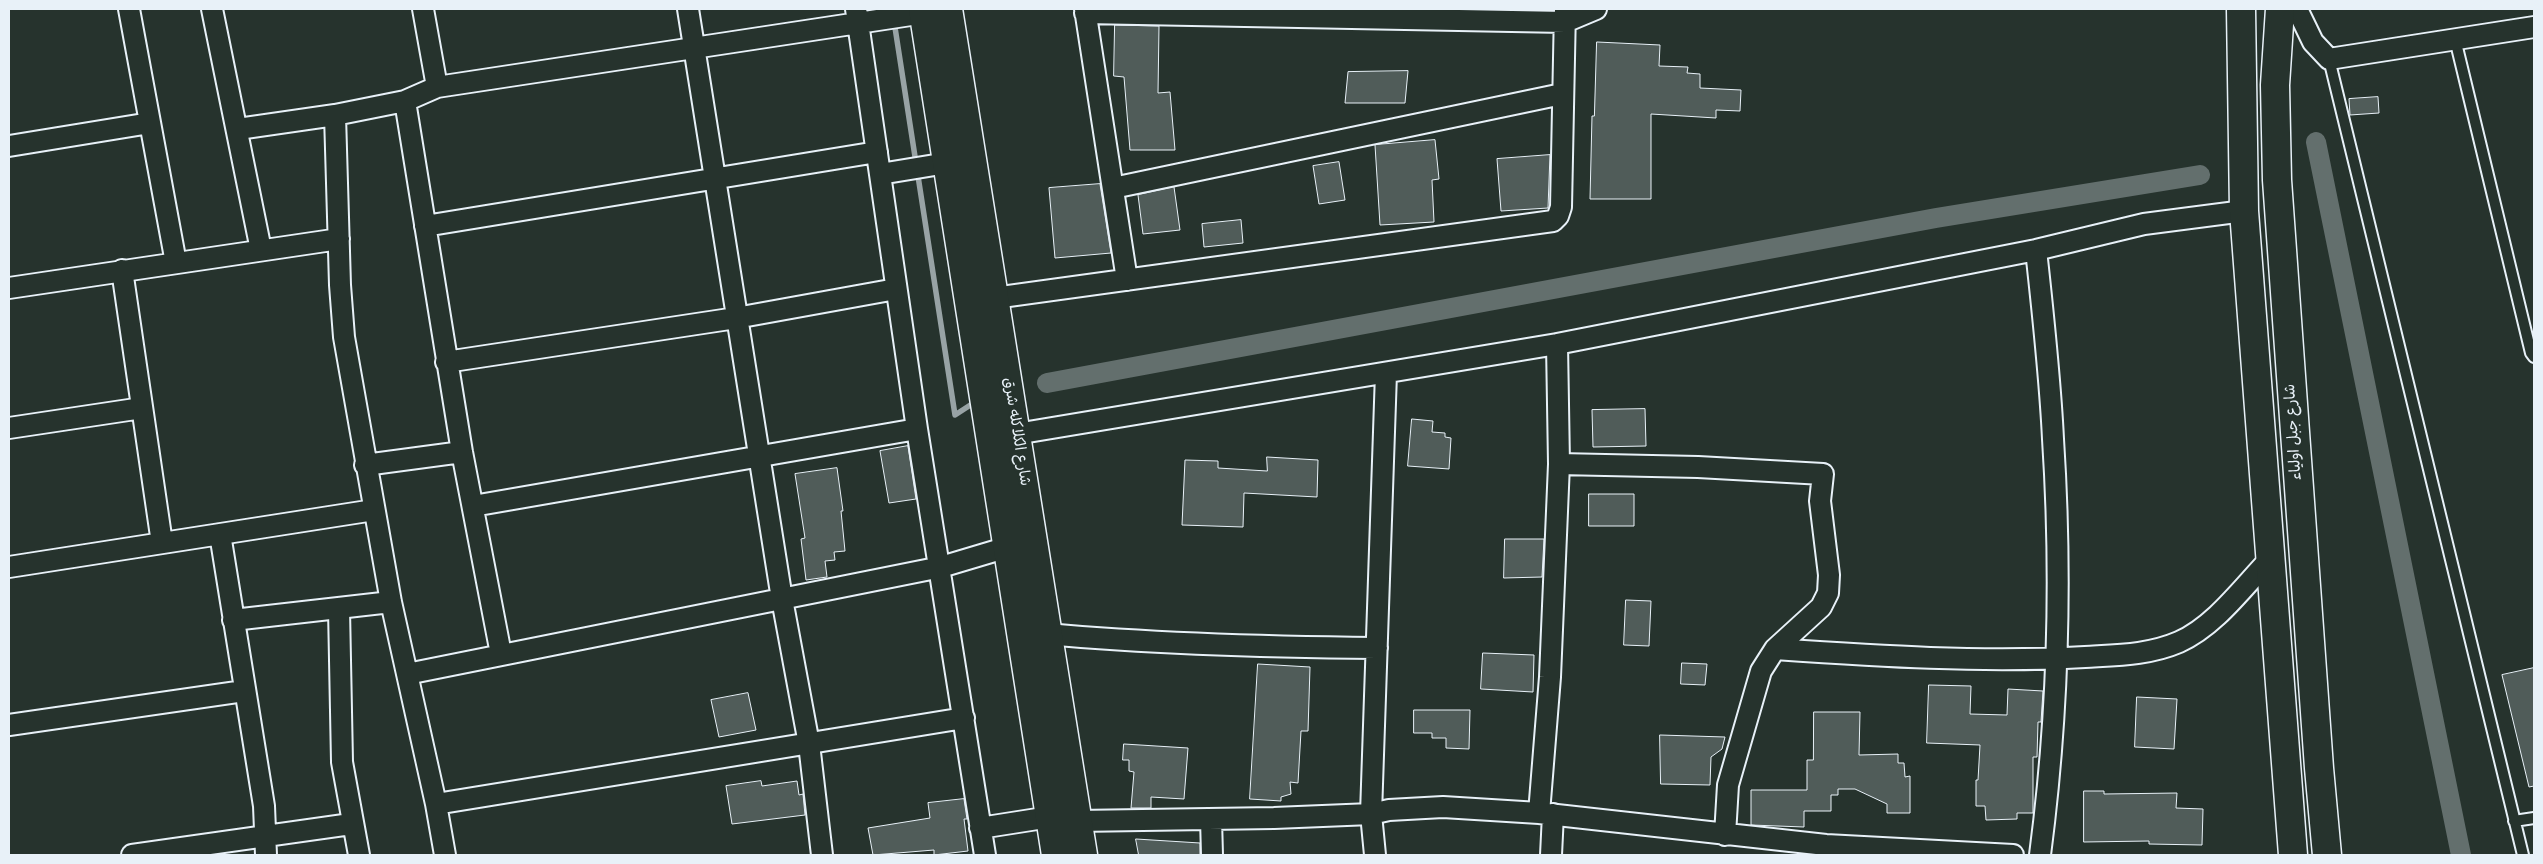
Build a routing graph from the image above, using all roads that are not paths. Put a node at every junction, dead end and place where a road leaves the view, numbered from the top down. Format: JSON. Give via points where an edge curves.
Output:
{"nodes":[{"id":1,"x":129,"y":9,"type":"edge"},
{"id":2,"x":212,"y":9,"type":"edge"},
{"id":3,"x":423,"y":9,"type":"edge"},
{"id":4,"x":688,"y":9,"type":"edge"},
{"id":5,"x":1596,"y":9,"type":"edge"},
{"id":6,"x":2241,"y":9,"type":"edge"},
{"id":7,"x":2280,"y":9,"type":"edge"},
{"id":8,"x":2297,"y":9,"type":"edge"},
{"id":9,"x":931,"y":10,"type":"edge"},
{"id":10,"x":1085,"y":11,"type":"edge"},
{"id":11,"x":1244,"y":12,"type":"edge"},
{"id":12,"x":1565,"y":15,"type":"edge"},
{"id":13,"x":857,"y":16,"type":"edge"},
{"id":14,"x":2534,"y":26,"type":"edge"},
{"id":15,"x":2456,"y":39,"type":"junction"},
{"id":16,"x":694,"y":48,"type":"junction"},
{"id":17,"x":2330,"y":58,"type":"junction"},
{"id":18,"x":437,"y":87,"type":"junction"},
{"id":19,"x":1562,"y":94,"type":"junction"},
{"id":20,"x":405,"y":102,"type":"junction"},
{"id":21,"x":335,"y":115,"type":"junction"},
{"id":22,"x":150,"y":123,"type":"junction"},
{"id":23,"x":238,"y":129,"type":"junction"},
{"id":24,"x":9,"y":146,"type":"edge"},
{"id":25,"x":876,"y":152,"type":"junction"},
{"id":26,"x":948,"y":164,"type":"junction"},
{"id":27,"x":880,"y":174,"type":"junction"},
{"id":28,"x":715,"y":179,"type":"junction"},
{"id":29,"x":1113,"y":188,"type":"junction"},
{"id":30,"x":2244,"y":211,"type":"junction"},
{"id":31,"x":425,"y":226,"type":"junction"},
{"id":32,"x":339,"y":239,"type":"junction"},
{"id":33,"x":261,"y":250,"type":"junction"},
{"id":34,"x":2036,"y":250,"type":"junction"},
{"id":35,"x":176,"y":263,"type":"junction"},
{"id":36,"x":122,"y":270,"type":"junction"},
{"id":37,"x":1127,"y":280,"type":"junction"},
{"id":38,"x":9,"y":288,"type":"edge"},
{"id":39,"x":896,"y":289,"type":"junction"},
{"id":40,"x":994,"y":298,"type":"junction"},
{"id":41,"x":736,"y":318,"type":"junction"},
{"id":42,"x":1557,"y":344,"type":"junction"},
{"id":43,"x":2534,"y":357,"type":"edge"},
{"id":44,"x":446,"y":362,"type":"junction"},
{"id":45,"x":1386,"y":373,"type":"junction"},
{"id":46,"x":142,"y":408,"type":"junction"},
{"id":47,"x":9,"y":428,"type":"edge"},
{"id":48,"x":917,"y":429,"type":"junction"},
{"id":49,"x":1016,"y":434,"type":"junction"},
{"id":50,"x":462,"y":452,"type":"junction"},
{"id":51,"x":760,"y":457,"type":"junction"},
{"id":52,"x":1559,"y":464,"type":"junction"},
{"id":53,"x":365,"y":465,"type":"junction"},
{"id":54,"x":473,"y":506,"type":"junction"},
{"id":55,"x":374,"y":510,"type":"junction"},
{"id":56,"x":220,"y":534,"type":"junction"},
{"id":57,"x":162,"y":543,"type":"junction"},
{"id":58,"x":1008,"y":547,"type":"junction"},
{"id":59,"x":2270,"y":559,"type":"junction"},
{"id":60,"x":9,"y":567,"type":"edge"},
{"id":61,"x":941,"y":567,"type":"junction"},
{"id":62,"x":782,"y":599,"type":"junction"},
{"id":63,"x":391,"y":602,"type":"junction"},
{"id":64,"x":339,"y":609,"type":"junction"},
{"id":65,"x":233,"y":620,"type":"junction"},
{"id":66,"x":1047,"y":634,"type":"junction"},
{"id":67,"x":1377,"y":648,"type":"junction"},
{"id":68,"x":1775,"y":649,"type":"junction"},
{"id":69,"x":501,"y":654,"type":"junction"},
{"id":70,"x":2056,"y":659,"type":"junction"},
{"id":71,"x":408,"y":674,"type":"junction"},
{"id":72,"x":244,"y":691,"type":"junction"},
{"id":73,"x":964,"y":718,"type":"junction"},
{"id":74,"x":9,"y":725,"type":"edge"},
{"id":75,"x":809,"y":744,"type":"junction"},
{"id":76,"x":436,"y":804,"type":"junction"},
{"id":77,"x":1371,"y":814,"type":"junction"},
{"id":78,"x":1546,"y":814,"type":"junction"},
{"id":79,"x":1050,"y":817,"type":"junction"},
{"id":80,"x":2534,"y":818,"type":"edge"},
{"id":81,"x":1211,"y":819,"type":"junction"},
{"id":82,"x":1077,"y":821,"type":"junction"},
{"id":83,"x":2514,"y":821,"type":"junction"},
{"id":84,"x":351,"y":824,"type":"junction"},
{"id":85,"x":980,"y":828,"type":"junction"},
{"id":86,"x":1724,"y":835,"type":"junction"},
{"id":87,"x":265,"y":846,"type":"edge"},
{"id":88,"x":132,"y":855,"type":"edge"},
{"id":89,"x":359,"y":855,"type":"edge"},
{"id":90,"x":444,"y":855,"type":"edge"},
{"id":91,"x":822,"y":855,"type":"edge"},
{"id":92,"x":985,"y":855,"type":"edge"},
{"id":93,"x":1056,"y":855,"type":"edge"},
{"id":94,"x":1083,"y":855,"type":"edge"},
{"id":95,"x":1212,"y":855,"type":"edge"},
{"id":96,"x":1375,"y":855,"type":"edge"},
{"id":97,"x":1550,"y":855,"type":"edge"},
{"id":98,"x":2013,"y":855,"type":"edge"},
{"id":99,"x":2040,"y":855,"type":"edge"},
{"id":100,"x":2293,"y":855,"type":"edge"},
{"id":101,"x":2327,"y":855,"type":"edge"},
{"id":102,"x":2523,"y":855,"type":"edge"}],
"edges":[{"from":1,"to":22,"type":"street"},
{"from":2,"to":23,"type":"street"},
{"from":3,"to":18,"type":"street"},
{"from":4,"to":16,"type":"street"},
{"from":5,"to":12,"type":"street"},
{"from":6,"to":30,"type":"main road"},
{"from":7,"to":101,"type":"main road","name":"شارع جبل اولياء","via":[[2275,85],[2277,172]]},
{"from":8,"to":17,"type":"street","via":[[2313,42]]},
{"from":9,"to":13,"type":"street"},
{"from":9,"to":26,"type":"main road","name":"شارع الكلاكله شرق"},
{"from":9,"to":40,"type":"main road","name":"شارع الكلاكله شرق"},
{"from":10,"to":11,"type":"street"},
{"from":10,"to":29,"type":"street"},
{"from":11,"to":12,"type":"street"},
{"from":12,"to":19,"type":"street"},
{"from":13,"to":16,"type":"street"},
{"from":13,"to":25,"type":"street"},
{"from":14,"to":15,"type":"street"},
{"from":15,"to":17,"type":"street"},
{"from":15,"to":43,"type":"lane"},
{"from":16,"to":18,"type":"street"},
{"from":16,"to":28,"type":"street"},
{"from":17,"to":83,"type":"lane"},
{"from":18,"to":20,"type":"street"},
{"from":19,"to":29,"type":"street"},
{"from":19,"to":37,"type":"street","via":[[1561,207],[1553,221]]},
{"from":20,"to":21,"type":"street"},
{"from":20,"to":31,"type":"street"},
{"from":21,"to":23,"type":"street"},
{"from":21,"to":32,"type":"street"},
{"from":22,"to":24,"type":"street"},
{"from":22,"to":35,"type":"street"},
{"from":23,"to":33,"type":"street"},
{"from":25,"to":27,"type":"street"},
{"from":25,"to":28,"type":"street"},
{"from":26,"to":27,"type":"street"},
{"from":26,"to":58,"type":"main road","name":"شارع الكلاكله شرق"},
{"from":27,"to":39,"type":"street"},
{"from":28,"to":31,"type":"street"},
{"from":28,"to":41,"type":"street"},
{"from":29,"to":37,"type":"street"},
{"from":30,"to":34,"type":"street","via":[[2144,224]]},
{"from":30,"to":59,"type":"main road"},
{"from":31,"to":44,"type":"street"},
{"from":32,"to":33,"type":"street"},
{"from":32,"to":53,"type":"street","via":[[344,337]]},
{"from":33,"to":35,"type":"street"},
{"from":34,"to":42,"type":"street"},
{"from":34,"to":70,"type":"street","via":[[2054,440]]},
{"from":35,"to":36,"type":"street"},
{"from":36,"to":38,"type":"street"},
{"from":36,"to":46,"type":"street"},
{"from":37,"to":40,"type":"street"},
{"from":39,"to":41,"type":"street"},
{"from":39,"to":48,"type":"street"},
{"from":40,"to":49,"type":"main road","name":"شارع الكلاكله شرق"},
{"from":41,"to":44,"type":"street"},
{"from":41,"to":51,"type":"street"},
{"from":42,"to":45,"type":"street"},
{"from":42,"to":52,"type":"street"},
{"from":44,"to":50,"type":"street"},
{"from":45,"to":49,"type":"street"},
{"from":45,"to":67,"type":"street"},
{"from":46,"to":47,"type":"street"},
{"from":46,"to":57,"type":"street"},
{"from":48,"to":51,"type":"street"},
{"from":48,"to":61,"type":"street"},
{"from":49,"to":66,"type":"main road","name":"شارع الكلاكله شرق"},
{"from":50,"to":53,"type":"street"},
{"from":50,"to":54,"type":"street"},
{"from":51,"to":54,"type":"street"},
{"from":51,"to":62,"type":"street"},
{"from":52,"to":68,"type":"street","via":[[1823,474],[1820,502],[1829,575],[1828,593],[1821,607]]},
{"from":52,"to":78,"type":"street"},
{"from":53,"to":55,"type":"street"},
{"from":54,"to":69,"type":"street"},
{"from":55,"to":56,"type":"street"},
{"from":55,"to":63,"type":"street"},
{"from":56,"to":57,"type":"street"},
{"from":56,"to":65,"type":"street"},
{"from":57,"to":60,"type":"street"},
{"from":58,"to":61,"type":"street"},
{"from":58,"to":79,"type":"main road","name":"شارع الكلاكله شرق"},
{"from":59,"to":70,"type":"street","via":[[2211,621],[2179,642],[2146,653]]},
{"from":59,"to":100,"type":"main road"},
{"from":61,"to":62,"type":"street"},
{"from":61,"to":73,"type":"street"},
{"from":62,"to":69,"type":"street"},
{"from":62,"to":75,"type":"street"},
{"from":63,"to":64,"type":"street"},
{"from":63,"to":71,"type":"street"},
{"from":64,"to":65,"type":"street"},
{"from":64,"to":84,"type":"street","via":[[342,762]]},
{"from":65,"to":72,"type":"street"},
{"from":66,"to":67,"type":"street","via":[[1207,645]]},
{"from":66,"to":82,"type":"main road","name":"شارع الكلاكله شرق"},
{"from":67,"to":77,"type":"street"},
{"from":68,"to":70,"type":"street","via":[[1934,659]]},
{"from":68,"to":86,"type":"street","via":[[1761,671],[1728,785]]},
{"from":69,"to":71,"type":"street"},
{"from":70,"to":99,"type":"street","via":[[2047,804]]},
{"from":71,"to":76,"type":"street"},
{"from":72,"to":74,"type":"street"},
{"from":72,"to":87,"type":"street","via":[[264,806]]},
{"from":73,"to":75,"type":"street"},
{"from":73,"to":85,"type":"street"},
{"from":75,"to":76,"type":"street"},
{"from":75,"to":91,"type":"street"},
{"from":76,"to":90,"type":"street"},
{"from":77,"to":78,"type":"street","via":[[1443,807]]},
{"from":77,"to":81,"type":"street"},
{"from":77,"to":96,"type":"street"},
{"from":78,"to":86,"type":"street"},
{"from":78,"to":97,"type":"street"},
{"from":79,"to":85,"type":"street"},
{"from":79,"to":93,"type":"main road","name":"شارع الكلاكله شرق"},
{"from":80,"to":83,"type":"lane"},
{"from":81,"to":82,"type":"street"},
{"from":81,"to":95,"type":"street"},
{"from":82,"to":94,"type":"main road","name":"شارع الكلاكله شرق"},
{"from":83,"to":102,"type":"lane"},
{"from":84,"to":87,"type":"street"},
{"from":84,"to":89,"type":"street"},
{"from":85,"to":92,"type":"street"},
{"from":86,"to":98,"type":"street","via":[[1826,845]]},
{"from":87,"to":88,"type":"street"}]}
